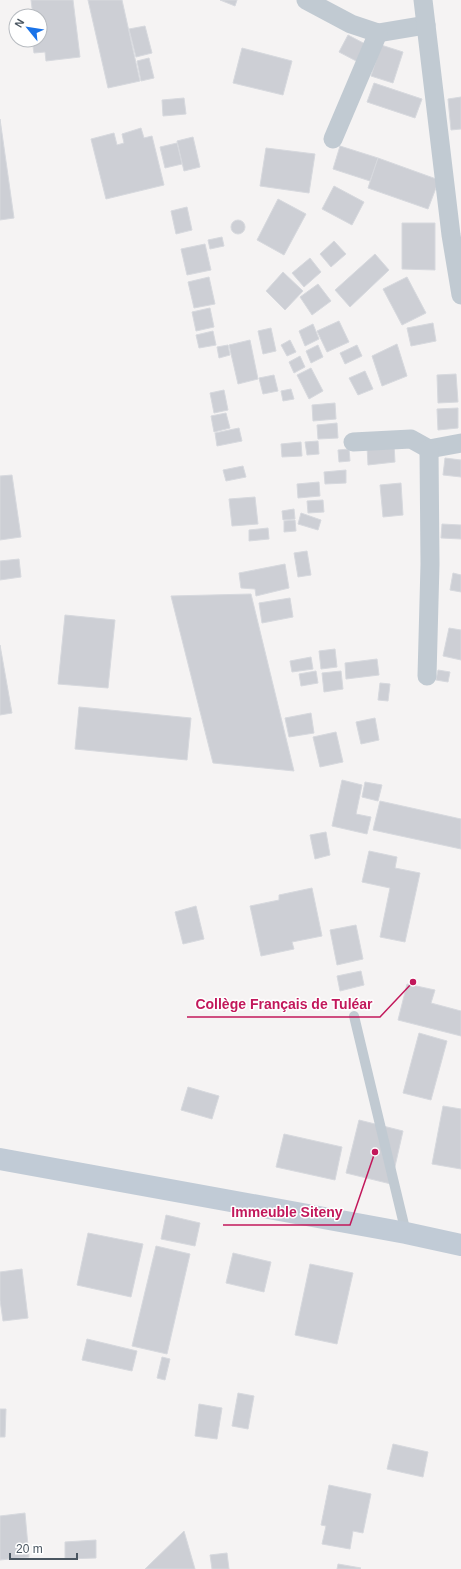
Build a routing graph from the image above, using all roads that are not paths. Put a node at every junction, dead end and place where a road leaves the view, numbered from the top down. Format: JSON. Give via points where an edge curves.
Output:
{"nodes":[{"id":1,"x":306,"y":0,"type":"edge"},
{"id":2,"x":423,"y":0,"type":"edge"},
{"id":3,"x":426,"y":26,"type":"junction"},
{"id":4,"x":378,"y":33,"type":"junction"},
{"id":5,"x":333,"y":139,"type":"dead end"},
{"id":6,"x":461,"y":295,"type":"edge"},
{"id":7,"x":353,"y":442,"type":"dead end"},
{"id":8,"x":461,"y":443,"type":"edge"},
{"id":9,"x":429,"y":449,"type":"junction"},
{"id":10,"x":426,"y":676,"type":"dead end"},
{"id":11,"x":354,"y":1016,"type":"dead end"},
{"id":12,"x":0,"y":1159,"type":"edge"},
{"id":13,"x":406,"y":1233,"type":"junction"},
{"id":14,"x":461,"y":1245,"type":"edge"}],
"edges":[{"from":1,"to":4,"type":"street","via":[[351,24]]},
{"from":2,"to":3,"type":"street"},
{"from":3,"to":4,"type":"street"},
{"from":3,"to":6,"type":"street","via":[[451,236]]},
{"from":4,"to":5,"type":"street"},
{"from":7,"to":9,"type":"street","via":[[411,439]]},
{"from":8,"to":9,"type":"street"},
{"from":9,"to":10,"type":"street","via":[[430,564]]},
{"from":11,"to":13,"type":"lane"},
{"from":12,"to":13,"type":"street"},
{"from":13,"to":14,"type":"street"}]}
